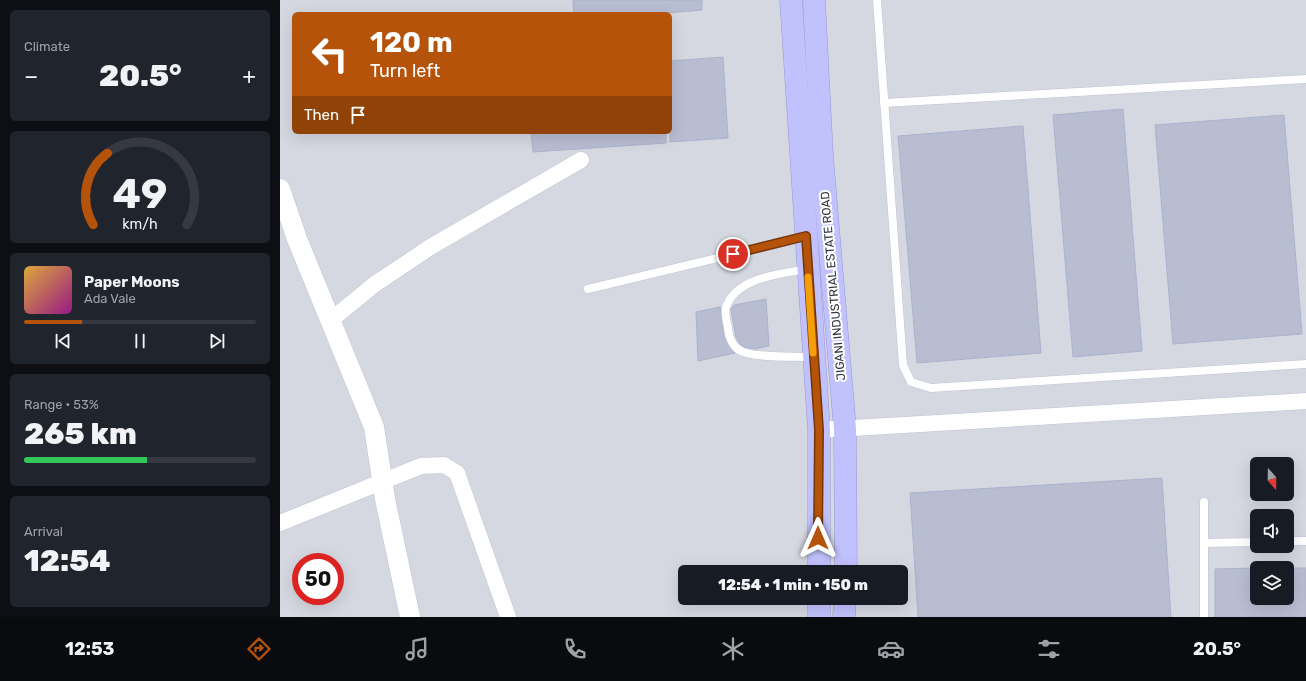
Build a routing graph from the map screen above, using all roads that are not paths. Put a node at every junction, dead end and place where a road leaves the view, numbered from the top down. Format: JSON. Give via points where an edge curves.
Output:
{"nodes":[{"id":1,"x":791,"y":0,"type":"edge"},
{"id":2,"x":814,"y":0,"type":"edge"},
{"id":3,"x":877,"y":0,"type":"edge"},
{"id":4,"x":1306,"y":79,"type":"edge"},
{"id":5,"x":884,"y":103,"type":"junction"},
{"id":6,"x":581,"y":160,"type":"dead end"},
{"id":7,"x":280,"y":189,"type":"edge"},
{"id":8,"x":806,"y":236,"type":"junction"},
{"id":9,"x":808,"y":269,"type":"junction"},
{"id":10,"x":588,"y":289,"type":"dead end"},
{"id":11,"x":331,"y":320,"type":"junction"},
{"id":12,"x":814,"y":358,"type":"junction"},
{"id":13,"x":1306,"y":364,"type":"edge"},
{"id":14,"x":1306,"y":401,"type":"edge"},
{"id":15,"x":846,"y":429,"type":"junction"},
{"id":16,"x":819,"y":430,"type":"junction"},
{"id":17,"x":382,"y":482,"type":"junction"},
{"id":18,"x":1204,"y":502,"type":"dead end"},
{"id":19,"x":280,"y":523,"type":"edge"},
{"id":20,"x":1294,"y":541,"type":"edge"},
{"id":21,"x":1306,"y":541,"type":"edge"},
{"id":22,"x":1250,"y":542,"type":"edge"},
{"id":23,"x":1204,"y":543,"type":"junction"},
{"id":24,"x":819,"y":565,"type":"edge"},
{"id":25,"x":846,"y":565,"type":"edge"},
{"id":26,"x":819,"y":605,"type":"edge"},
{"id":27,"x":845,"y":605,"type":"edge"},
{"id":28,"x":410,"y":617,"type":"edge"},
{"id":29,"x":508,"y":617,"type":"edge"},
{"id":30,"x":819,"y":617,"type":"edge"},
{"id":31,"x":844,"y":617,"type":"edge"},
{"id":32,"x":1204,"y":617,"type":"edge"}],
"edges":[{"from":1,"to":8,"type":"main road","name":"JIGANI INDUSTRIAL ESTATE ROAD"},
{"from":2,"to":15,"type":"main road","name":"JIGANI INDUSTRIAL ESTATE ROAD","via":[[822,156]]},
{"from":3,"to":5,"type":"lane"},
{"from":4,"to":5,"type":"lane"},
{"from":5,"to":13,"type":"lane","via":[[903,365],[911,382],[931,388]]},
{"from":6,"to":11,"type":"street","via":[[432,246],[375,284]]},
{"from":7,"to":11,"type":"street","via":[[296,239]]},
{"from":8,"to":9,"type":"main road","name":"JIGANI INDUSTRIAL ESTATE ROAD"},
{"from":8,"to":10,"type":"lane"},
{"from":9,"to":12,"type":"main road","name":"JIGANI INDUSTRIAL ESTATE ROAD"},
{"from":9,"to":12,"type":"lane","via":[[777,274],[750,283],[733,294],[725,309],[729,340],[742,351],[756,356]]},
{"from":11,"to":17,"type":"street","via":[[374,427]]},
{"from":12,"to":16,"type":"main road","name":"JIGANI INDUSTRIAL ESTATE ROAD"},
{"from":14,"to":15,"type":"street"},
{"from":15,"to":16,"type":"street"},
{"from":15,"to":25,"type":"main road","name":"JIGANI INDUSTRIAL ESTATE ROAD"},
{"from":16,"to":24,"type":"main road","name":"JIGANI INDUSTRIAL ESTATE ROAD"},
{"from":17,"to":19,"type":"street"},
{"from":17,"to":28,"type":"street"},
{"from":17,"to":29,"type":"street","via":[[421,466],[444,465],[457,473]]},
{"from":18,"to":23,"type":"lane"},
{"from":20,"to":21,"type":"lane"},
{"from":22,"to":23,"type":"lane"},
{"from":23,"to":32,"type":"lane"},
{"from":26,"to":30,"type":"main road"},
{"from":27,"to":31,"type":"main road"}]}
